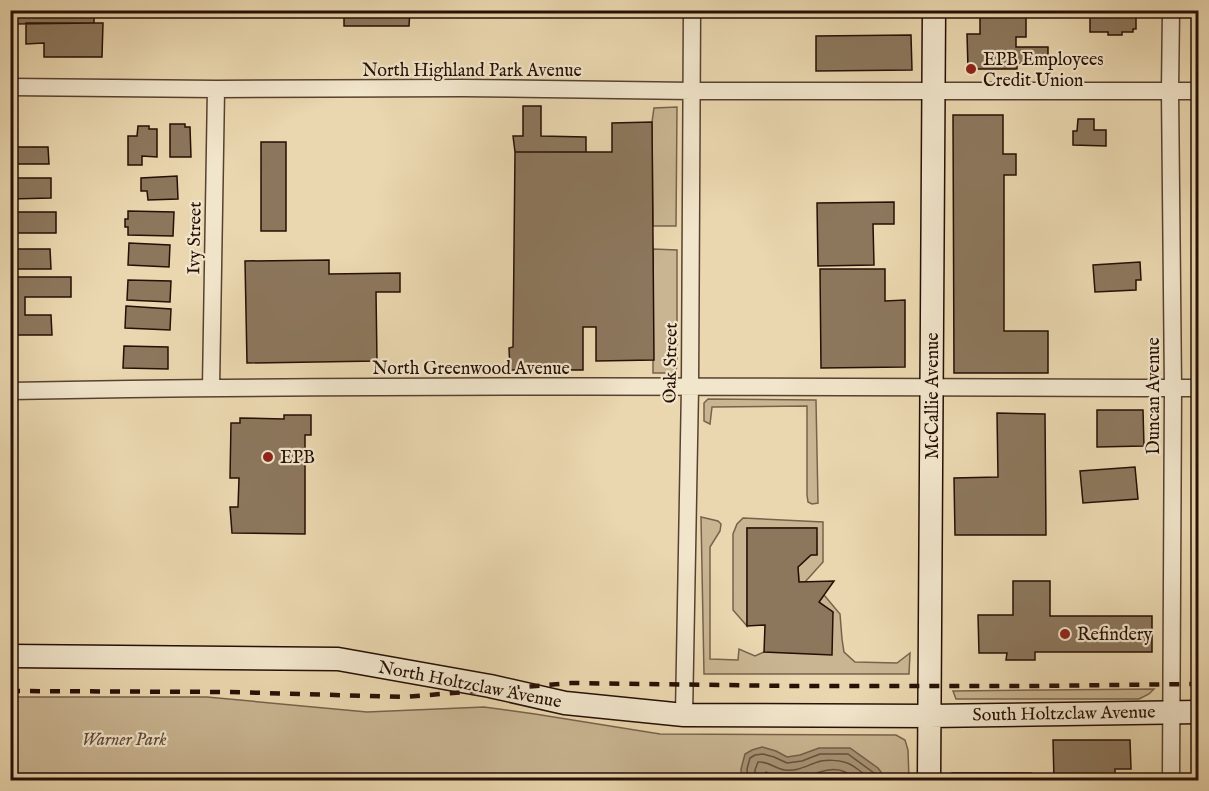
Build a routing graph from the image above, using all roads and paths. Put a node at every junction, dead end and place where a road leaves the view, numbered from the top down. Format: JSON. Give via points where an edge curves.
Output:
{"nodes":[{"id":1,"x":692,"y":10,"type":"edge"},
{"id":2,"x":934,"y":10,"type":"edge"},
{"id":3,"x":1171,"y":10,"type":"edge"},
{"id":4,"x":10,"y":87,"type":"edge"},
{"id":5,"x":216,"y":89,"type":"junction"},
{"id":6,"x":933,"y":90,"type":"junction"},
{"id":7,"x":692,"y":91,"type":"junction"},
{"id":8,"x":1170,"y":91,"type":"junction"},
{"id":9,"x":1198,"y":91,"type":"edge"},
{"id":10,"x":212,"y":387,"type":"junction"},
{"id":11,"x":690,"y":387,"type":"junction"},
{"id":12,"x":932,"y":387,"type":"junction"},
{"id":13,"x":1173,"y":388,"type":"junction"},
{"id":14,"x":1198,"y":388,"type":"edge"},
{"id":15,"x":10,"y":391,"type":"edge"},
{"id":16,"x":10,"y":656,"type":"edge"},
{"id":17,"x":1171,"y":712,"type":"junction"},
{"id":18,"x":1198,"y":712,"type":"edge"},
{"id":19,"x":684,"y":715,"type":"junction"},
{"id":20,"x":930,"y":716,"type":"junction"},
{"id":21,"x":929,"y":780,"type":"edge"},
{"id":22,"x":1171,"y":780,"type":"edge"}],
"edges":[{"from":1,"to":7,"type":"street","name":"Oak Street"},
{"from":2,"to":6,"type":"main road","name":"McCallie Avenue"},
{"from":3,"to":8,"type":"street","name":"Duncan Avenue"},
{"from":4,"to":5,"type":"street","name":"North Highland Park Avenue"},
{"from":5,"to":7,"type":"street","name":"North Highland Park Avenue"},
{"from":5,"to":10,"type":"street","name":"Ivy Street"},
{"from":6,"to":7,"type":"street","name":"North Highland Park Avenue"},
{"from":6,"to":8,"type":"street","name":"North Highland Park Avenue"},
{"from":6,"to":12,"type":"main road","name":"McCallie Avenue"},
{"from":7,"to":11,"type":"street","name":"Oak Street"},
{"from":8,"to":9,"type":"street","name":"North Highland Park Avenue"},
{"from":8,"to":13,"type":"street","name":"Duncan Avenue"},
{"from":10,"to":11,"type":"street","name":"North Greenwood Avenue"},
{"from":10,"to":15,"type":"street","name":"North Greenwood Avenue"},
{"from":11,"to":12,"type":"street","name":"North Greenwood Avenue"},
{"from":11,"to":19,"type":"street","name":"Oak Street"},
{"from":12,"to":13,"type":"street","name":"North Greenwood Avenue"},
{"from":12,"to":20,"type":"main road","name":"McCallie Avenue"},
{"from":13,"to":14,"type":"street","name":"North Greenwood Avenue"},
{"from":13,"to":17,"type":"street","name":"Duncan Avenue"},
{"from":16,"to":19,"type":"main road","name":"North Holtzclaw Avenue","via":[[338,659],[566,703]]},
{"from":17,"to":18,"type":"main road","name":"South Holtzclaw Avenue"},
{"from":17,"to":20,"type":"main road","name":"South Holtzclaw Avenue"},
{"from":17,"to":22,"type":"street","name":"Duncan Avenue"},
{"from":19,"to":20,"type":"main road","name":"North Holtzclaw Avenue"},
{"from":20,"to":21,"type":"main road","name":"McCallie Avenue"}]}
